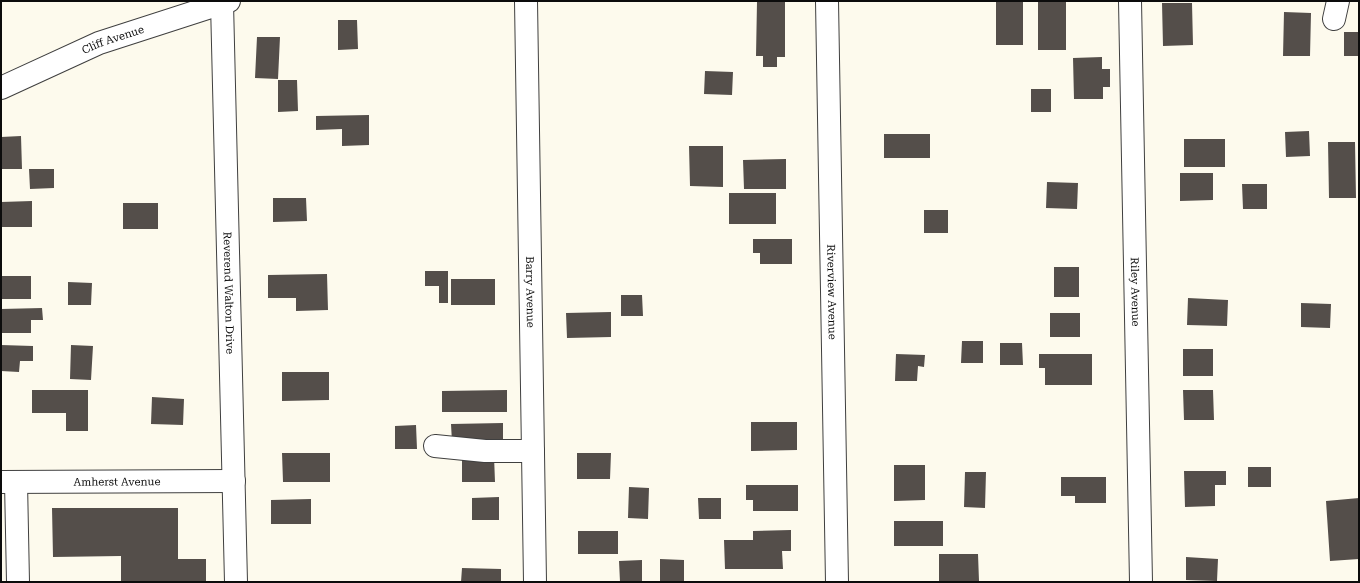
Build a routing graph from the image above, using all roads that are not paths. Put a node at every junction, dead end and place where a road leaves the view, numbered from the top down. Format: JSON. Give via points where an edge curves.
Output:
{"nodes":[{"id":1,"x":526,"y":1,"type":"edge"},
{"id":2,"x":827,"y":1,"type":"edge"},
{"id":3,"x":1130,"y":1,"type":"edge"},
{"id":4,"x":225,"y":2,"type":"edge"},
{"id":5,"x":1,"y":88,"type":"edge"},
{"id":6,"x":434,"y":446,"type":"dead end"},
{"id":7,"x":533,"y":451,"type":"junction"},
{"id":8,"x":234,"y":481,"type":"junction"},
{"id":9,"x":8,"y":482,"type":"edge"},
{"id":10,"x":18,"y":582,"type":"edge"},
{"id":11,"x":236,"y":582,"type":"edge"},
{"id":12,"x":535,"y":582,"type":"edge"},
{"id":13,"x":837,"y":582,"type":"edge"},
{"id":14,"x":1141,"y":582,"type":"edge"}],
"edges":[{"from":1,"to":7,"type":"street","name":"Barry Avenue"},
{"from":2,"to":13,"type":"street","name":"Riverview Avenue"},
{"from":3,"to":14,"type":"street","name":"Riley Avenue"},
{"from":4,"to":5,"type":"street","name":"Cliff Avenue","via":[[99,43]]},
{"from":4,"to":8,"type":"street","name":"Reverend Walton Drive"},
{"from":6,"to":7,"type":"street","via":[[485,452]]},
{"from":7,"to":12,"type":"street","name":"Barry Avenue"},
{"from":8,"to":9,"type":"street","name":"Amherst Avenue"},
{"from":8,"to":11,"type":"street","name":"Reverend Walton Drive"},
{"from":9,"to":10,"type":"street"}]}
